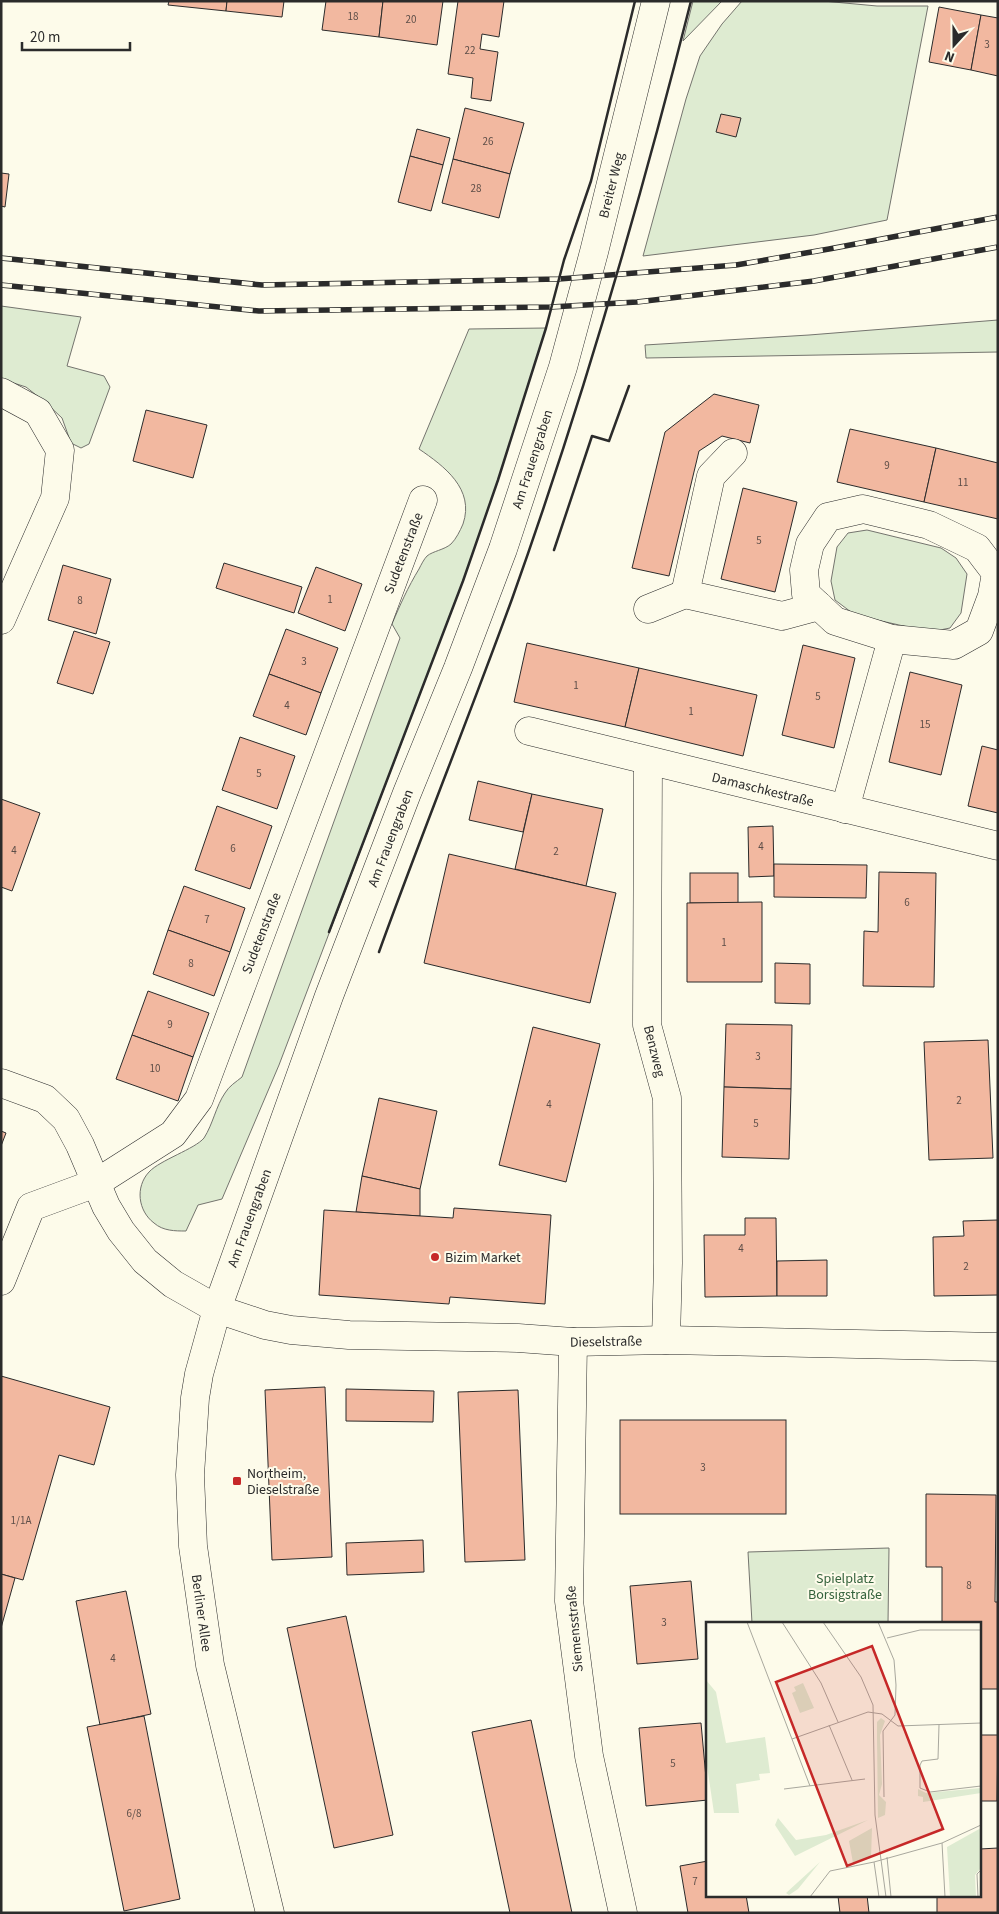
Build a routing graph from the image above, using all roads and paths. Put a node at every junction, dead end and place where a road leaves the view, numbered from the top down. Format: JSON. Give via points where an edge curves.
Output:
{"nodes":[{"id":1,"x":656,"y":1,"type":"edge"},
{"id":2,"x":563,"y":367,"type":"joint"},
{"id":3,"x":1,"y":392,"type":"edge"},
{"id":4,"x":733,"y":453,"type":"dead end"},
{"id":5,"x":423,"y":500,"type":"dead end"},
{"id":6,"x":685,"y":594,"type":"junction"},
{"id":7,"x":819,"y":606,"type":"junction"},
{"id":8,"x":648,"y":609,"type":"dead end"},
{"id":9,"x":1,"y":620,"type":"edge"},
{"id":10,"x":892,"y":639,"type":"junction"},
{"id":11,"x":528,"y":730,"type":"dead end"},
{"id":12,"x":648,"y":760,"type":"junction"},
{"id":13,"x":845,"y":809,"type":"junction"},
{"id":14,"x":998,"y":846,"type":"edge"},
{"id":15,"x":1,"y":1083,"type":"edge"},
{"id":16,"x":96,"y":1183,"type":"junction"},
{"id":17,"x":1,"y":1282,"type":"edge"},
{"id":18,"x":217,"y":1309,"type":"junction"},
{"id":19,"x":666,"y":1340,"type":"junction"},
{"id":20,"x":572,"y":1342,"type":"junction"},
{"id":21,"x":998,"y":1348,"type":"edge"},
{"id":22,"x":270,"y":1913,"type":"edge"},
{"id":23,"x":623,"y":1913,"type":"edge"}],
"edges":[{"from":1,"to":2,"type":"street","name":"Breiter Weg"},
{"from":2,"to":18,"type":"street","name":"Am Frauengraben","via":[[503,548],[329,996]]},
{"from":3,"to":9,"type":"street","via":[[38,412],[60,450],[55,498]]},
{"from":4,"to":6,"type":"street","via":[[711,476]]},
{"from":5,"to":16,"type":"street","name":"Sudetenstraße","via":[[199,1098],[173,1134]]},
{"from":6,"to":7,"type":"street","via":[[782,616]]},
{"from":6,"to":8,"type":"street"},
{"from":7,"to":10,"type":"street","via":[[835,621]]},
{"from":7,"to":10,"type":"street","via":[[806,594],[804,570],[810,544],[828,517],[863,509],[929,525],[977,548],[996,573],[992,596],[979,631],[954,645]]},
{"from":10,"to":13,"type":"street"},
{"from":11,"to":12,"type":"street","name":"Damaschkestraße"},
{"from":12,"to":13,"type":"street","name":"Damaschkestraße"},
{"from":12,"to":19,"type":"street","name":"Benzweg","via":[[647,1025],[667,1098]]},
{"from":13,"to":14,"type":"street","name":"Damaschkestraße"},
{"from":15,"to":16,"type":"street","name":"Dieselstraße","via":[[45,1099],[66,1120]]},
{"from":16,"to":17,"type":"street","name":"Sudetenstraße","via":[[31,1207]]},
{"from":16,"to":18,"type":"street","name":"Dieselstraße","via":[[121,1231],[145,1261],[173,1284]]},
{"from":18,"to":20,"type":"street","name":"Dieselstraße","via":[[291,1330],[349,1335]]},
{"from":18,"to":22,"type":"street","name":"Berliner Allee","via":[[199,1374],[196,1398],[190,1475],[193,1546],[210,1665]]},
{"from":19,"to":20,"type":"street","name":"Dieselstraße"},
{"from":19,"to":21,"type":"street","name":"Dieselstraße"},
{"from":20,"to":23,"type":"street","name":"Siemensstraße","via":[[569,1601],[589,1756]]}]}
